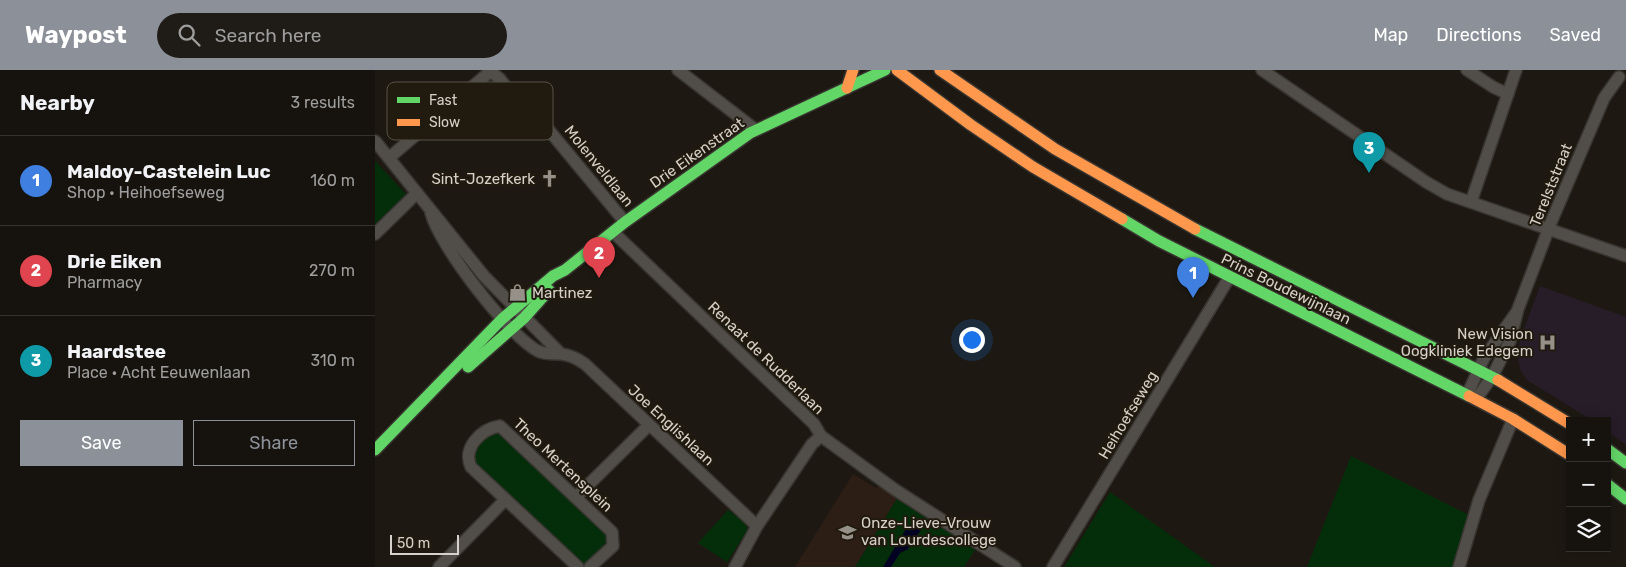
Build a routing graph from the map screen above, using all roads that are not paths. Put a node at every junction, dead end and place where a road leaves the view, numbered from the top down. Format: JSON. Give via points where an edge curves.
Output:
{"nodes":[{"id":1,"x":678,"y":70,"type":"edge"},
{"id":2,"x":853,"y":70,"type":"edge"},
{"id":3,"x":885,"y":70,"type":"edge"},
{"id":4,"x":897,"y":70,"type":"edge"},
{"id":5,"x":940,"y":70,"type":"edge"},
{"id":6,"x":956,"y":70,"type":"edge"},
{"id":7,"x":1262,"y":70,"type":"edge"},
{"id":8,"x":1467,"y":70,"type":"edge"},
{"id":9,"x":1516,"y":70,"type":"edge"},
{"id":10,"x":490,"y":71,"type":"edge"},
{"id":11,"x":1619,"y":77,"type":"dead end"},
{"id":12,"x":477,"y":82,"type":"edge"},
{"id":13,"x":502,"y":82,"type":"edge"},
{"id":14,"x":957,"y":82,"type":"junction"},
{"id":15,"x":847,"y":88,"type":"junction"},
{"id":16,"x":1508,"y":94,"type":"junction"},
{"id":17,"x":756,"y":130,"type":"junction"},
{"id":18,"x":553,"y":135,"type":"edge"},
{"id":19,"x":410,"y":140,"type":"edge"},
{"id":20,"x":375,"y":141,"type":"edge"},
{"id":21,"x":390,"y":157,"type":"junction"},
{"id":22,"x":1085,"y":176,"type":"junction"},
{"id":23,"x":417,"y":192,"type":"junction"},
{"id":24,"x":1076,"y":194,"type":"junction"},
{"id":25,"x":1471,"y":202,"type":"junction"},
{"id":26,"x":431,"y":213,"type":"junction"},
{"id":27,"x":625,"y":222,"type":"junction"},
{"id":28,"x":1549,"y":228,"type":"junction"},
{"id":29,"x":613,"y":232,"type":"junction"},
{"id":30,"x":375,"y":234,"type":"edge"},
{"id":31,"x":1626,"y":256,"type":"edge"},
{"id":32,"x":565,"y":270,"type":"junction"},
{"id":33,"x":1229,"y":278,"type":"junction"},
{"id":34,"x":514,"y":308,"type":"junction"},
{"id":35,"x":1518,"y":309,"type":"junction"},
{"id":36,"x":524,"y":318,"type":"junction"},
{"id":37,"x":502,"y":319,"type":"junction"},
{"id":38,"x":512,"y":329,"type":"junction"},
{"id":39,"x":560,"y":354,"type":"junction"},
{"id":40,"x":1477,"y":370,"type":"junction"},
{"id":41,"x":1492,"y":377,"type":"junction"},
{"id":42,"x":1471,"y":397,"type":"junction"},
{"id":43,"x":1513,"y":419,"type":"junction"},
{"id":44,"x":1566,"y":422,"type":"edge"},
{"id":45,"x":649,"y":425,"type":"junction"},
{"id":46,"x":821,"y":436,"type":"junction"},
{"id":47,"x":376,"y":449,"type":"edge"},
{"id":48,"x":1566,"y":452,"type":"edge"},
{"id":49,"x":1611,"y":452,"type":"edge"},
{"id":50,"x":1626,"y":463,"type":"edge"},
{"id":51,"x":1611,"y":487,"type":"edge"},
{"id":52,"x":576,"y":497,"type":"junction"},
{"id":53,"x":1626,"y":499,"type":"edge"},
{"id":54,"x":505,"y":500,"type":"junction"},
{"id":55,"x":757,"y":526,"type":"junction"},
{"id":56,"x":439,"y":567,"type":"edge"},
{"id":57,"x":578,"y":567,"type":"edge"},
{"id":58,"x":590,"y":567,"type":"edge"},
{"id":59,"x":735,"y":567,"type":"edge"},
{"id":60,"x":1015,"y":567,"type":"edge"},
{"id":61,"x":1053,"y":567,"type":"edge"},
{"id":62,"x":1459,"y":567,"type":"edge"}],
"edges":[{"from":1,"to":17,"type":"street"},
{"from":2,"to":15,"type":"main road"},
{"from":3,"to":15,"type":"main road","name":"Drie Eikenstraat"},
{"from":4,"to":24,"type":"main road","name":"Prins Boudewijnlaan","via":[[971,125]]},
{"from":5,"to":14,"type":"main road","name":"Prins Boudewijnlaan"},
{"from":6,"to":14,"type":"main road"},
{"from":7,"to":25,"type":"street","via":[[1426,182]]},
{"from":8,"to":16,"type":"street"},
{"from":9,"to":16,"type":"street"},
{"from":10,"to":12,"type":"street"},
{"from":10,"to":13,"type":"street","name":"Molenveldlaan"},
{"from":11,"to":28,"type":"street","name":"Terelststraat","via":[[1604,98]]},
{"from":14,"to":22,"type":"main road","name":"Prins Boudewijnlaan"},
{"from":15,"to":17,"type":"main road","name":"Drie Eikenstraat"},
{"from":16,"to":25,"type":"street"},
{"from":17,"to":27,"type":"main road","name":"Drie Eikenstraat"},
{"from":18,"to":27,"type":"street","name":"Molenveldlaan"},
{"from":19,"to":21,"type":"street"},
{"from":20,"to":21,"type":"street"},
{"from":21,"to":23,"type":"street"},
{"from":22,"to":24,"type":"main road"},
{"from":22,"to":40,"type":"main road","name":"Prins Boudewijnlaan"},
{"from":23,"to":26,"type":"street"},
{"from":23,"to":30,"type":"street"},
{"from":24,"to":33,"type":"main road","name":"Prins Boudewijnlaan"},
{"from":25,"to":28,"type":"street"},
{"from":26,"to":34,"type":"street","name":"Joe Englishlaan"},
{"from":26,"to":37,"type":"street","name":"Joe Englishlaan","via":[[437,231]]},
{"from":27,"to":29,"type":"main road","name":"Drie Eikenstraat"},
{"from":28,"to":31,"type":"street"},
{"from":28,"to":35,"type":"street","name":"Terelststraat"},
{"from":29,"to":32,"type":"main road","name":"Drie Eikenstraat"},
{"from":29,"to":46,"type":"street","name":"Renaat de Rudderlaan","via":[[814,424]]},
{"from":32,"to":34,"type":"main road","name":"Drie Eikenstraat"},
{"from":32,"to":36,"type":"main road","name":"Drie Eikenstraat"},
{"from":33,"to":42,"type":"main road","name":"Prins Boudewijnlaan"},
{"from":33,"to":61,"type":"street","name":"Heihoefseweg"},
{"from":34,"to":36,"type":"street","name":"Joe Englishlaan"},
{"from":34,"to":37,"type":"main road","name":"Drie Eikenstraat"},
{"from":35,"to":40,"type":"street","name":"Terelststraat","via":[[1496,337]]},
{"from":35,"to":41,"type":"street","name":"Terelststraat","via":[[1510,341]]},
{"from":36,"to":38,"type":"main road","name":"Drie Eikenstraat"},
{"from":36,"to":39,"type":"street","name":"Joe Englishlaan"},
{"from":37,"to":38,"type":"street","name":"Joe Englishlaan"},
{"from":37,"to":47,"type":"main road","name":"Drie Eikenstraat"},
{"from":38,"to":39,"type":"street","name":"Joe Englishlaan","via":[[540,352]]},
{"from":38,"to":47,"type":"main road","name":"Drie Eikenstraat","via":[[413,421]]},
{"from":39,"to":45,"type":"street","name":"Joe Englishlaan","via":[[577,358],[585,364]]},
{"from":40,"to":41,"type":"main road","name":"Prins Boudewijnlaan"},
{"from":40,"to":42,"type":"street","name":"Terelststraat"},
{"from":41,"to":42,"type":"street","name":"Terelststraat"},
{"from":41,"to":44,"type":"main road","name":"Prins Boudewijnlaan"},
{"from":42,"to":43,"type":"main road","name":"Prins Boudewijnlaan"},
{"from":43,"to":48,"type":"main road","name":"Prins Boudewijnlaan"},
{"from":43,"to":62,"type":"street","via":[[1476,508]]},
{"from":45,"to":52,"type":"street"},
{"from":45,"to":55,"type":"street","name":"Joe Englishlaan"},
{"from":46,"to":55,"type":"street","via":[[812,444]]},
{"from":46,"to":60,"type":"street","name":"Renaat de Rudderlaan","via":[[905,497]]},
{"from":49,"to":50,"type":"main road"},
{"from":51,"to":53,"type":"main road"},
{"from":52,"to":54,"type":"street","name":"Theo Mertensplein","via":[[500,426],[491,427],[469,447],[467,458]]},
{"from":52,"to":58,"type":"street","name":"Theo Mertensplein","via":[[613,532],[613,546]]},
{"from":54,"to":56,"type":"street"},
{"from":54,"to":57,"type":"street","name":"Theo Mertensplein"},
{"from":55,"to":59,"type":"street"}]}
